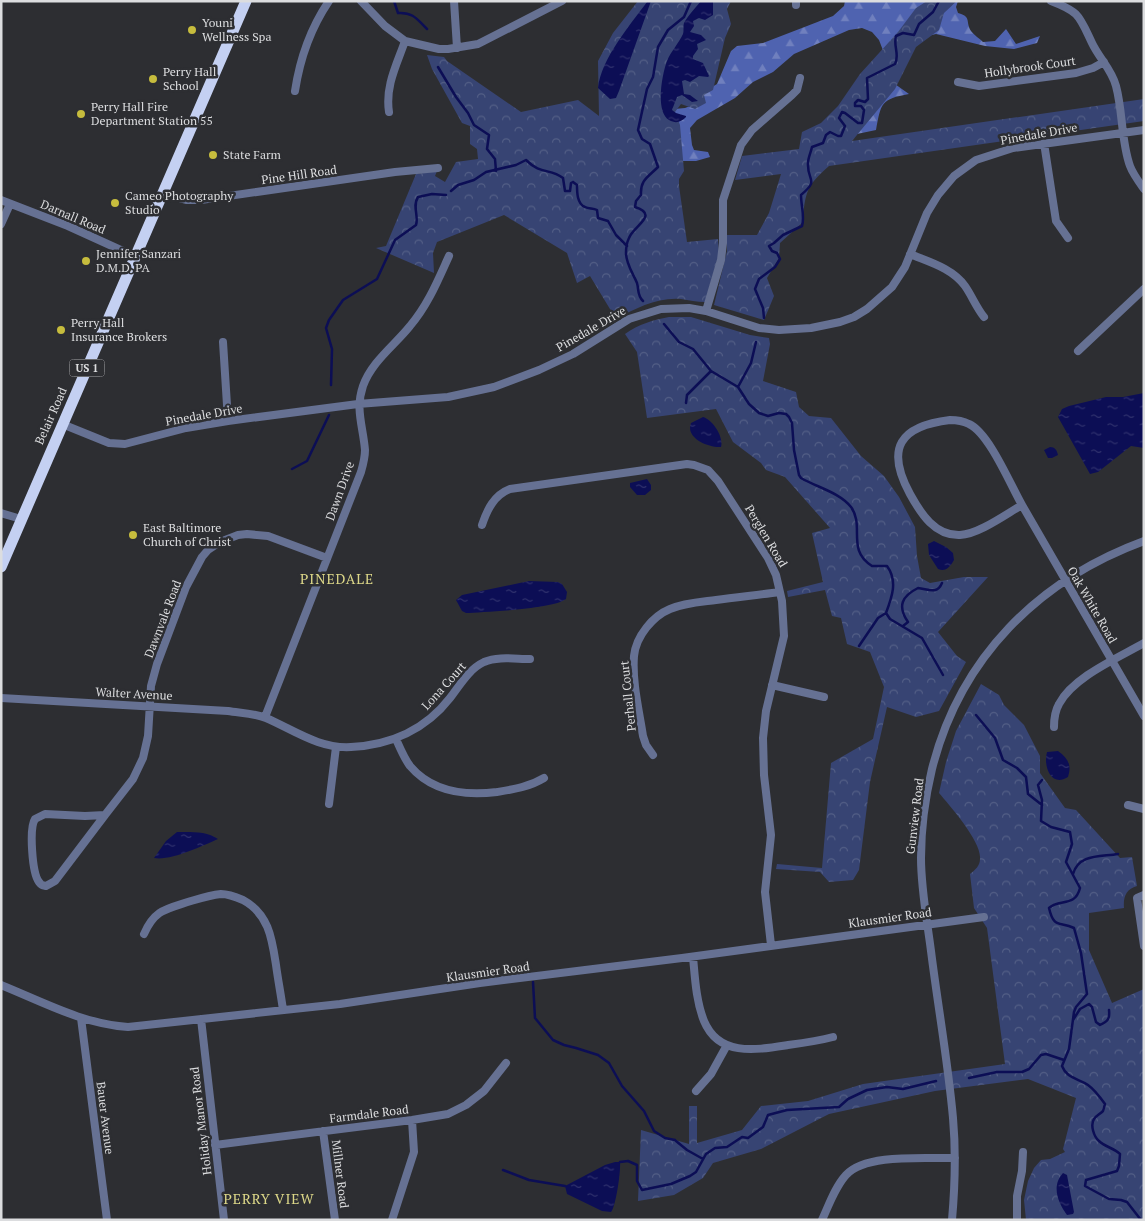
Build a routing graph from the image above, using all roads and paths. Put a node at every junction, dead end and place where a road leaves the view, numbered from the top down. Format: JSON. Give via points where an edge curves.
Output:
{"nodes":[{"id":1,"x":246,"y":1,"type":"edge"},
{"id":2,"x":329,"y":1,"type":"edge"},
{"id":3,"x":361,"y":1,"type":"edge"},
{"id":4,"x":454,"y":1,"type":"edge"},
{"id":5,"x":562,"y":1,"type":"edge"},
{"id":6,"x":1051,"y":1,"type":"edge"},
{"id":7,"x":405,"y":41,"type":"junction"},
{"id":8,"x":457,"y":48,"type":"junction"},
{"id":9,"x":1104,"y":62,"type":"junction"},
{"id":10,"x":800,"y":78,"type":"dead end"},
{"id":11,"x":958,"y":82,"type":"dead end"},
{"id":12,"x":295,"y":91,"type":"dead end"},
{"id":13,"x":389,"y":112,"type":"dead end"},
{"id":14,"x":1144,"y":130,"type":"edge"},
{"id":15,"x":1124,"y":132,"type":"junction"},
{"id":16,"x":1044,"y":143,"type":"junction"},
{"id":17,"x":438,"y":168,"type":"dead end"},
{"id":18,"x":1144,"y":189,"type":"edge"},
{"id":19,"x":164,"y":194,"type":"junction"},
{"id":20,"x":1,"y":200,"type":"edge"},
{"id":21,"x":10,"y":204,"type":"junction"},
{"id":22,"x":1,"y":224,"type":"edge"},
{"id":23,"x":1068,"y":238,"type":"dead end"},
{"id":24,"x":910,"y":254,"type":"junction"},
{"id":25,"x":449,"y":256,"type":"dead end"},
{"id":26,"x":136,"y":257,"type":"junction"},
{"id":27,"x":1144,"y":289,"type":"edge"},
{"id":28,"x":706,"y":311,"type":"junction"},
{"id":29,"x":984,"y":316,"type":"dead end"},
{"id":30,"x":223,"y":342,"type":"dead end"},
{"id":31,"x":1078,"y":351,"type":"dead end"},
{"id":32,"x":358,"y":404,"type":"junction"},
{"id":33,"x":228,"y":421,"type":"junction"},
{"id":34,"x":62,"y":424,"type":"junction"},
{"id":35,"x":1022,"y":504,"type":"junction"},
{"id":36,"x":1,"y":513,"type":"edge"},
{"id":37,"x":22,"y":519,"type":"junction"},
{"id":38,"x":482,"y":525,"type":"dead end"},
{"id":39,"x":1144,"y":541,"type":"edge"},
{"id":40,"x":327,"y":558,"type":"junction"},
{"id":41,"x":1,"y":567,"type":"edge"},
{"id":42,"x":1065,"y":580,"type":"junction"},
{"id":43,"x":780,"y":592,"type":"junction"},
{"id":44,"x":1144,"y":642,"type":"edge"},
{"id":45,"x":530,"y":659,"type":"dead end"},
{"id":46,"x":1112,"y":661,"type":"junction"},
{"id":47,"x":772,"y":685,"type":"junction"},
{"id":48,"x":824,"y":697,"type":"dead end"},
{"id":49,"x":1,"y":698,"type":"edge"},
{"id":50,"x":150,"y":706,"type":"junction"},
{"id":51,"x":1144,"y":716,"type":"edge"},
{"id":52,"x":265,"y":717,"type":"junction"},
{"id":53,"x":1054,"y":726,"type":"dead end"},
{"id":54,"x":396,"y":739,"type":"junction"},
{"id":55,"x":336,"y":747,"type":"junction"},
{"id":56,"x":653,"y":755,"type":"dead end"},
{"id":57,"x":544,"y":778,"type":"dead end"},
{"id":58,"x":329,"y":804,"type":"dead end"},
{"id":59,"x":1128,"y":805,"type":"dead end"},
{"id":60,"x":1144,"y":809,"type":"edge"},
{"id":61,"x":105,"y":815,"type":"junction"},
{"id":62,"x":1141,"y":896,"type":"edge"},
{"id":63,"x":984,"y":917,"type":"dead end"},
{"id":64,"x":927,"y":924,"type":"junction"},
{"id":65,"x":144,"y":934,"type":"dead end"},
{"id":66,"x":771,"y":945,"type":"junction"},
{"id":67,"x":1144,"y":946,"type":"edge"},
{"id":68,"x":693,"y":957,"type":"junction"},
{"id":69,"x":1,"y":985,"type":"edge"},
{"id":70,"x":283,"y":1010,"type":"junction"},
{"id":71,"x":81,"y":1018,"type":"junction"},
{"id":72,"x":201,"y":1019,"type":"junction"},
{"id":73,"x":833,"y":1037,"type":"dead end"},
{"id":74,"x":727,"y":1045,"type":"junction"},
{"id":75,"x":506,"y":1063,"type":"dead end"},
{"id":76,"x":696,"y":1091,"type":"dead end"},
{"id":77,"x":412,"y":1120,"type":"junction"},
{"id":78,"x":323,"y":1131,"type":"junction"},
{"id":79,"x":215,"y":1145,"type":"junction"},
{"id":80,"x":1023,"y":1152,"type":"dead end"},
{"id":81,"x":955,"y":1158,"type":"junction"},
{"id":82,"x":107,"y":1220,"type":"edge"},
{"id":83,"x":224,"y":1220,"type":"edge"},
{"id":84,"x":334,"y":1220,"type":"edge"},
{"id":85,"x":392,"y":1220,"type":"edge"},
{"id":86,"x":822,"y":1220,"type":"edge"},
{"id":87,"x":952,"y":1220,"type":"edge"},
{"id":88,"x":1017,"y":1220,"type":"edge"}],
"edges":[{"from":1,"to":19,"type":"highway","name":"Belair Road","number":"US 1"},
{"from":2,"to":12,"type":"street","via":[[307,43]]},
{"from":3,"to":7,"type":"street"},
{"from":4,"to":8,"type":"street"},
{"from":5,"to":8,"type":"street","via":[[478,44]]},
{"from":6,"to":9,"type":"street","via":[[1080,18]]},
{"from":7,"to":8,"type":"street"},
{"from":7,"to":13,"type":"street","via":[[390,82]]},
{"from":9,"to":11,"type":"street","name":"Hollybrook Court","via":[[1076,73],[979,86]]},
{"from":9,"to":15,"type":"street","via":[[1116,86]]},
{"from":10,"to":28,"type":"street","via":[[797,90],[752,130],[741,145],[724,200],[722,255]]},
{"from":14,"to":15,"type":"street","name":"Pinedale Drive"},
{"from":15,"to":16,"type":"street","name":"Pinedale Drive"},
{"from":15,"to":18,"type":"street","via":[[1131,166]]},
{"from":16,"to":23,"type":"street","via":[[1056,221]]},
{"from":16,"to":24,"type":"street","name":"Pinedale Drive","via":[[981,158],[954,176],[932,205]]},
{"from":17,"to":19,"type":"street","name":"Pine Hill Road","via":[[202,200]]},
{"from":19,"to":26,"type":"highway","name":"Belair Road","number":"US 1"},
{"from":20,"to":21,"type":"street","name":"Darnall Road"},
{"from":21,"to":22,"type":"street"},
{"from":21,"to":26,"type":"street","name":"Darnall Road"},
{"from":24,"to":28,"type":"street","name":"Pinedale Drive","via":[[899,277],[886,293],[867,309],[840,322],[779,330],[735,322]]},
{"from":24,"to":29,"type":"street","via":[[956,276]]},
{"from":25,"to":32,"type":"street","name":"Dawn Drive","via":[[419,314],[375,365],[364,383]]},
{"from":26,"to":34,"type":"highway","name":"Belair Road","number":"US 1"},
{"from":27,"to":31,"type":"street"},
{"from":28,"to":32,"type":"street","name":"Pinedale Drive","via":[[675,307],[636,316],[574,354],[494,386],[448,396]]},
{"from":30,"to":33,"type":"street"},
{"from":32,"to":33,"type":"street","name":"Pinedale Drive"},
{"from":32,"to":40,"type":"street","name":"Dawn Drive","via":[[364,461]]},
{"from":33,"to":34,"type":"street","name":"Pinedale Drive","via":[[125,444],[108,443]]},
{"from":34,"to":37,"type":"highway","name":"Belair Road","number":"US 1"},
{"from":35,"to":35,"type":"street","name":"Oak White Road","via":[[963,535],[943,532],[919,509],[900,476],[898,455],[901,446],[912,431],[930,423],[950,420],[970,424],[985,438]]},
{"from":35,"to":42,"type":"street","name":"Oak White Road"},
{"from":36,"to":37,"type":"street"},
{"from":37,"to":41,"type":"highway","name":"Belair Road","number":"US 1"},
{"from":38,"to":43,"type":"street","name":"Perglen Road","via":[[490,506],[505,491],[687,464],[702,467],[718,481],[763,550],[776,575]]},
{"from":39,"to":42,"type":"street","name":"Gunview Road","via":[[1105,557]]},
{"from":40,"to":50,"type":"street","name":"Dawnvale Road","via":[[258,534],[228,538],[208,550],[195,568],[160,657],[151,686]]},
{"from":40,"to":52,"type":"street","name":"Dawn Drive"},
{"from":42,"to":46,"type":"street","name":"Oak White Road"},
{"from":42,"to":64,"type":"street","name":"Gunview Road","via":[[1028,608],[987,653],[957,700],[944,731],[928,785],[922,838]]},
{"from":43,"to":47,"type":"street","name":"Perglen Road","via":[[784,636]]},
{"from":43,"to":56,"type":"street","name":"Perhall Court","via":[[693,603],[671,609],[649,624],[634,654],[634,667],[643,736]]},
{"from":44,"to":46,"type":"street"},
{"from":45,"to":54,"type":"street","name":"Lona Court","via":[[491,660],[476,666],[435,715]]},
{"from":46,"to":51,"type":"street","name":"Oak White Road"},
{"from":46,"to":53,"type":"street","via":[[1092,672],[1067,693],[1056,711]]},
{"from":47,"to":48,"type":"street"},
{"from":47,"to":66,"type":"street","name":"Perglen Road","via":[[766,711],[763,755],[771,829],[765,892]]},
{"from":49,"to":50,"type":"street","name":"Walter Avenue"},
{"from":50,"to":52,"type":"street","name":"Walter Avenue"},
{"from":50,"to":61,"type":"street","name":"Dawnvale Road","via":[[143,758],[133,779]]},
{"from":52,"to":55,"type":"street","name":"Lona Court","via":[[308,739]]},
{"from":54,"to":55,"type":"street","name":"Lona Court"},
{"from":54,"to":57,"type":"street","via":[[418,774],[436,786],[456,793],[480,794],[528,787]]},
{"from":55,"to":58,"type":"street"},
{"from":59,"to":60,"type":"street"},
{"from":61,"to":61,"type":"street","name":"Dawnvale Road","via":[[50,813],[35,819],[32,829],[34,866],[40,883],[46,886],[55,881]]},
{"from":62,"to":67,"type":"street"},
{"from":63,"to":64,"type":"street","name":"Klausmier Road"},
{"from":64,"to":66,"type":"street","name":"Klausmier Road"},
{"from":64,"to":81,"type":"street","name":"Gunview Road","via":[[953,1117]]},
{"from":65,"to":70,"type":"street","via":[[152,918],[160,912],[195,900],[223,894],[249,904],[262,915],[273,941]]},
{"from":66,"to":68,"type":"street","name":"Klausmier Road"},
{"from":68,"to":70,"type":"street","name":"Klausmier Road"},
{"from":68,"to":74,"type":"street","via":[[705,1023],[714,1036]]},
{"from":69,"to":71,"type":"street","name":"Klausmier Road"},
{"from":70,"to":72,"type":"street","name":"Klausmier Road"},
{"from":71,"to":72,"type":"street","name":"Klausmier Road","via":[[128,1027]]},
{"from":71,"to":82,"type":"street","name":"Bauer Avenue"},
{"from":72,"to":79,"type":"street","name":"Holiday Manor Road"},
{"from":73,"to":74,"type":"street","via":[[761,1049],[745,1050]]},
{"from":74,"to":76,"type":"street"},
{"from":75,"to":77,"type":"street","name":"Farmdale Road","via":[[484,1091],[466,1105],[448,1114]]},
{"from":77,"to":78,"type":"street","name":"Farmdale Road"},
{"from":77,"to":85,"type":"street","via":[[414,1152]]},
{"from":78,"to":79,"type":"street","name":"Farmdale Road"},
{"from":78,"to":84,"type":"street","name":"Millner Road"},
{"from":79,"to":83,"type":"street","name":"Holiday Manor Road"},
{"from":80,"to":88,"type":"street"},
{"from":81,"to":86,"type":"street","via":[[877,1160],[855,1167],[845,1175]]},
{"from":81,"to":87,"type":"street","name":"Gunview Road"}]}
